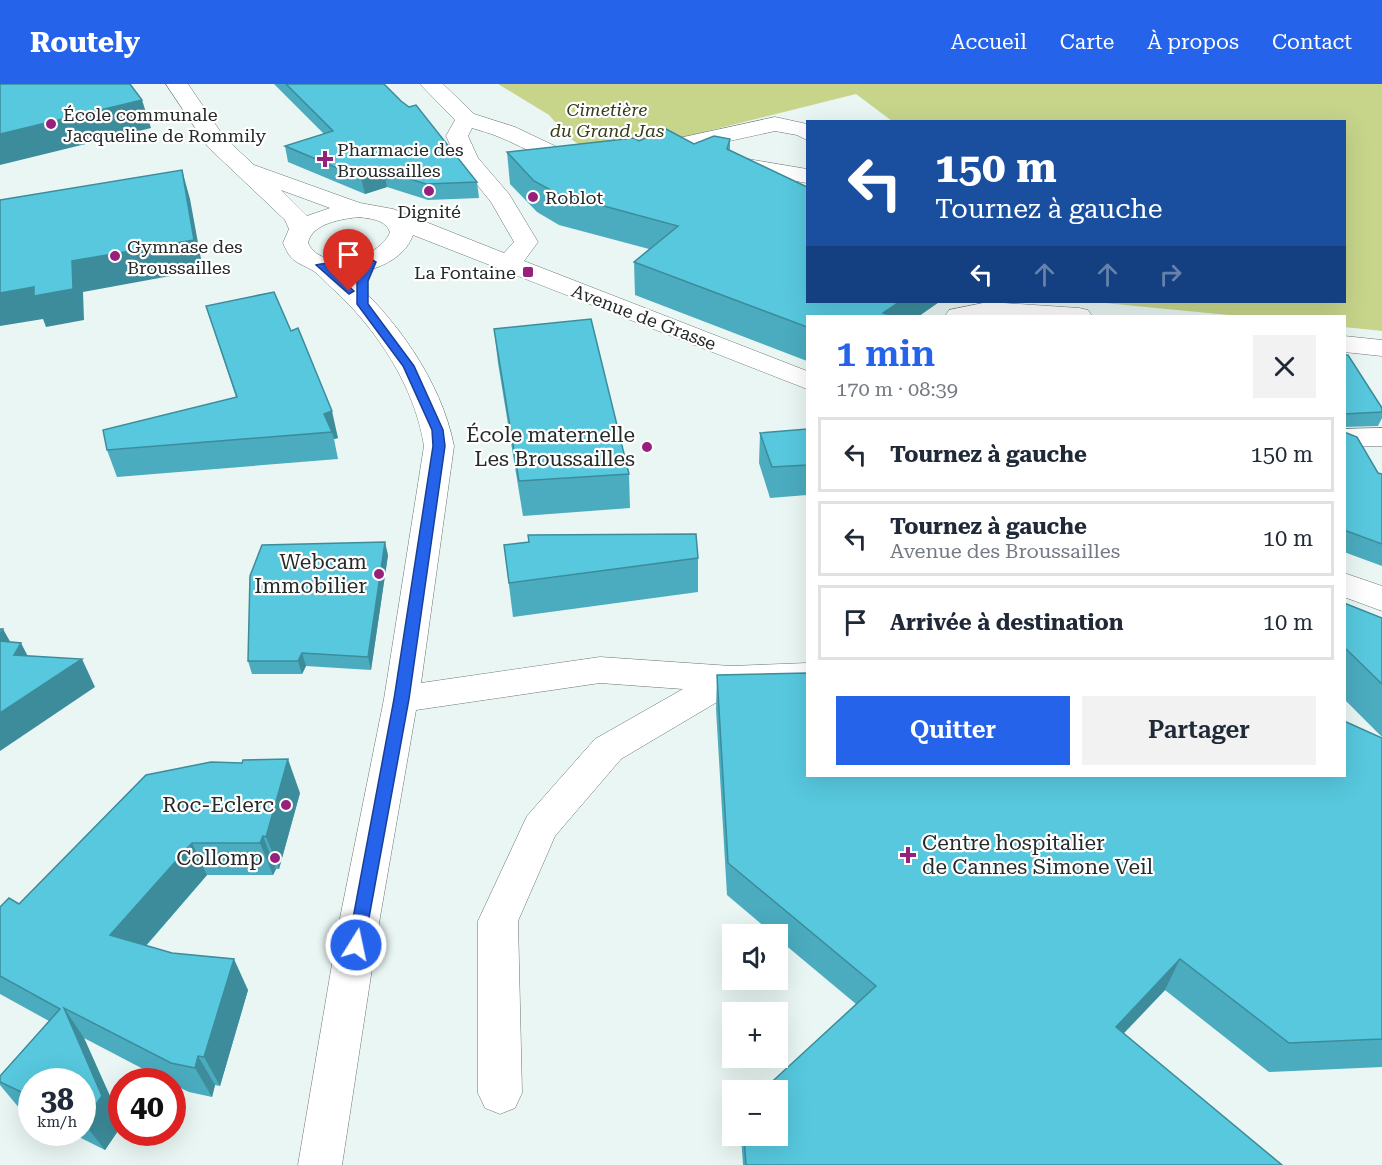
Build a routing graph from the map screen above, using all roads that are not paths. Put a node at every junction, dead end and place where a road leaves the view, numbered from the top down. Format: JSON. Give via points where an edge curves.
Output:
{"nodes":[{"id":1,"x":177,"y":84,"type":"edge"},
{"id":2,"x":431,"y":84,"type":"edge"},
{"id":3,"x":466,"y":119,"type":"junction"},
{"id":4,"x":806,"y":130,"type":"edge"},
{"id":5,"x":660,"y":149,"type":"junction"},
{"id":6,"x":243,"y":168,"type":"junction"},
{"id":7,"x":806,"y":176,"type":"edge"},
{"id":8,"x":358,"y":210,"type":"junction"},
{"id":9,"x":390,"y":217,"type":"junction"},
{"id":10,"x":302,"y":230,"type":"junction"},
{"id":11,"x":397,"y":247,"type":"junction"},
{"id":12,"x":482,"y":252,"type":"junction"},
{"id":13,"x":371,"y":262,"type":"junction"},
{"id":14,"x":509,"y":264,"type":"junction"},
{"id":15,"x":321,"y":265,"type":"junction"},
{"id":16,"x":363,"y":304,"type":"junction"},
{"id":17,"x":962,"y":315,"type":"edge"},
{"id":18,"x":1068,"y":315,"type":"edge"},
{"id":19,"x":1346,"y":344,"type":"edge"},
{"id":20,"x":1382,"y":348,"type":"edge"},
{"id":21,"x":806,"y":381,"type":"edge"},
{"id":22,"x":1382,"y":437,"type":"edge"},
{"id":23,"x":1346,"y":438,"type":"edge"},
{"id":24,"x":1346,"y":585,"type":"edge"},
{"id":25,"x":1382,"y":599,"type":"edge"},
{"id":26,"x":806,"y":676,"type":"edge"},
{"id":27,"x":733,"y":679,"type":"junction"},
{"id":28,"x":401,"y":699,"type":"junction"},
{"id":29,"x":500,"y":1093,"type":"dead end"},
{"id":30,"x":320,"y":1165,"type":"edge"}],
"edges":[{"from":1,"to":6,"type":"street","via":[[216,142]]},
{"from":2,"to":3,"type":"street"},
{"from":3,"to":5,"type":"street","via":[[507,132],[549,152],[585,161]]},
{"from":3,"to":14,"type":"street","via":[[458,136],[468,160],[501,199],[526,242]]},
{"from":4,"to":5,"type":"street","via":[[775,124]]},
{"from":5,"to":7,"type":"street"},
{"from":6,"to":8,"type":"street"},
{"from":6,"to":10,"type":"street","via":[[296,217]]},
{"from":8,"to":9,"type":"street","name":"Avenue de Grasse"},
{"from":8,"to":10,"type":"street","via":[[326,216]]},
{"from":9,"to":11,"type":"street","via":[[402,230]]},
{"from":9,"to":12,"type":"street","name":"Avenue de Grasse"},
{"from":10,"to":15,"type":"street","via":[[296,247],[301,255]]},
{"from":11,"to":12,"type":"street","name":"Avenue de Grasse"},
{"from":11,"to":13,"type":"street"},
{"from":12,"to":14,"type":"street","name":"Avenue de Grasse"},
{"from":13,"to":15,"type":"street","via":[[346,267]]},
{"from":13,"to":16,"type":"street","via":[[363,281]]},
{"from":14,"to":21,"type":"street","name":"Avenue de Grasse"},
{"from":15,"to":16,"type":"street"},
{"from":16,"to":28,"type":"street","via":[[408,366],[438,430],[439,446]]},
{"from":17,"to":18,"type":"street","via":[[994,308]]},
{"from":19,"to":20,"type":"street"},
{"from":22,"to":23,"type":"street"},
{"from":24,"to":25,"type":"street"},
{"from":26,"to":27,"type":"street"},
{"from":27,"to":28,"type":"street","via":[[600,670]]},
{"from":27,"to":29,"type":"street","via":[[608,749],[540,827],[498,921]]},
{"from":28,"to":30,"type":"street","via":[[359,923]]}]}
